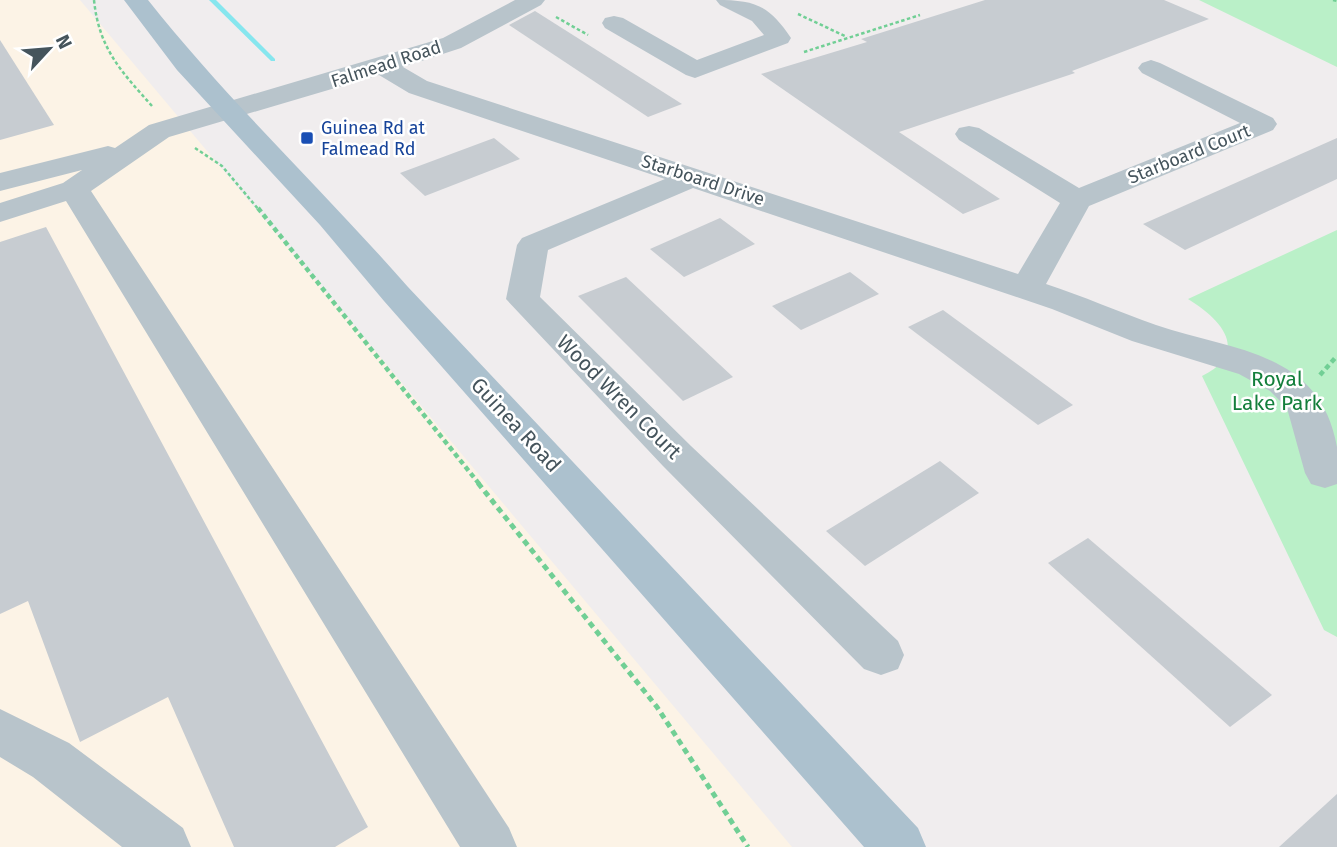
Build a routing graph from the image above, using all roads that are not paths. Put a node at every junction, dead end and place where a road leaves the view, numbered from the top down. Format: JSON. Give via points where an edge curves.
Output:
{"nodes":[{"id":1,"x":136,"y":0,"type":"edge"},
{"id":2,"x":533,"y":0,"type":"edge"},
{"id":3,"x":728,"y":0,"type":"edge"},
{"id":4,"x":614,"y":23,"type":"dead end"},
{"id":5,"x":382,"y":66,"type":"junction"},
{"id":6,"x":1151,"y":68,"type":"dead end"},
{"id":7,"x":232,"y":111,"type":"junction"},
{"id":8,"x":158,"y":133,"type":"junction"},
{"id":9,"x":969,"y":134,"type":"dead end"},
{"id":10,"x":694,"y":177,"type":"junction"},
{"id":11,"x":0,"y":182,"type":"edge"},
{"id":12,"x":74,"y":189,"type":"junction"},
{"id":13,"x":1077,"y":200,"type":"junction"},
{"id":14,"x":0,"y":213,"type":"edge"},
{"id":15,"x":1026,"y":289,"type":"junction"},
{"id":16,"x":1325,"y":473,"type":"dead end"},
{"id":17,"x":881,"y":655,"type":"dead end"},
{"id":18,"x":0,"y":731,"type":"edge"},
{"id":19,"x":164,"y":847,"type":"edge"},
{"id":20,"x":490,"y":847,"type":"edge"},
{"id":21,"x":899,"y":847,"type":"edge"}],
"edges":[{"from":1,"to":7,"type":"main road","name":"Guinea Road","via":[[186,65]]},
{"from":2,"to":5,"type":"street","name":"Falmead Road","via":[[452,43]]},
{"from":3,"to":4,"type":"street","via":[[760,16],[779,38],[695,70]]},
{"from":5,"to":7,"type":"street","name":"Falmead Road"},
{"from":5,"to":10,"type":"street","name":"Starboard Drive","via":[[418,87]]},
{"from":6,"to":13,"type":"street","name":"Starboard Court","via":[[1263,124]]},
{"from":7,"to":8,"type":"street","name":"Falmead Road"},
{"from":7,"to":21,"type":"main road","name":"Guinea Road"},
{"from":8,"to":11,"type":"street","name":"Falmead Road"},
{"from":8,"to":12,"type":"street"},
{"from":9,"to":13,"type":"street"},
{"from":10,"to":15,"type":"street","name":"Starboard Drive"},
{"from":10,"to":17,"type":"street","name":"Wood Wren Court","via":[[533,245],[523,299]]},
{"from":12,"to":14,"type":"street"},
{"from":12,"to":20,"type":"street"},
{"from":13,"to":15,"type":"street"},
{"from":15,"to":16,"type":"street","name":"Starboard Drive","via":[[1144,333],[1252,365],[1283,382],[1304,403]]},
{"from":18,"to":19,"type":"street","via":[[51,760]]}]}
